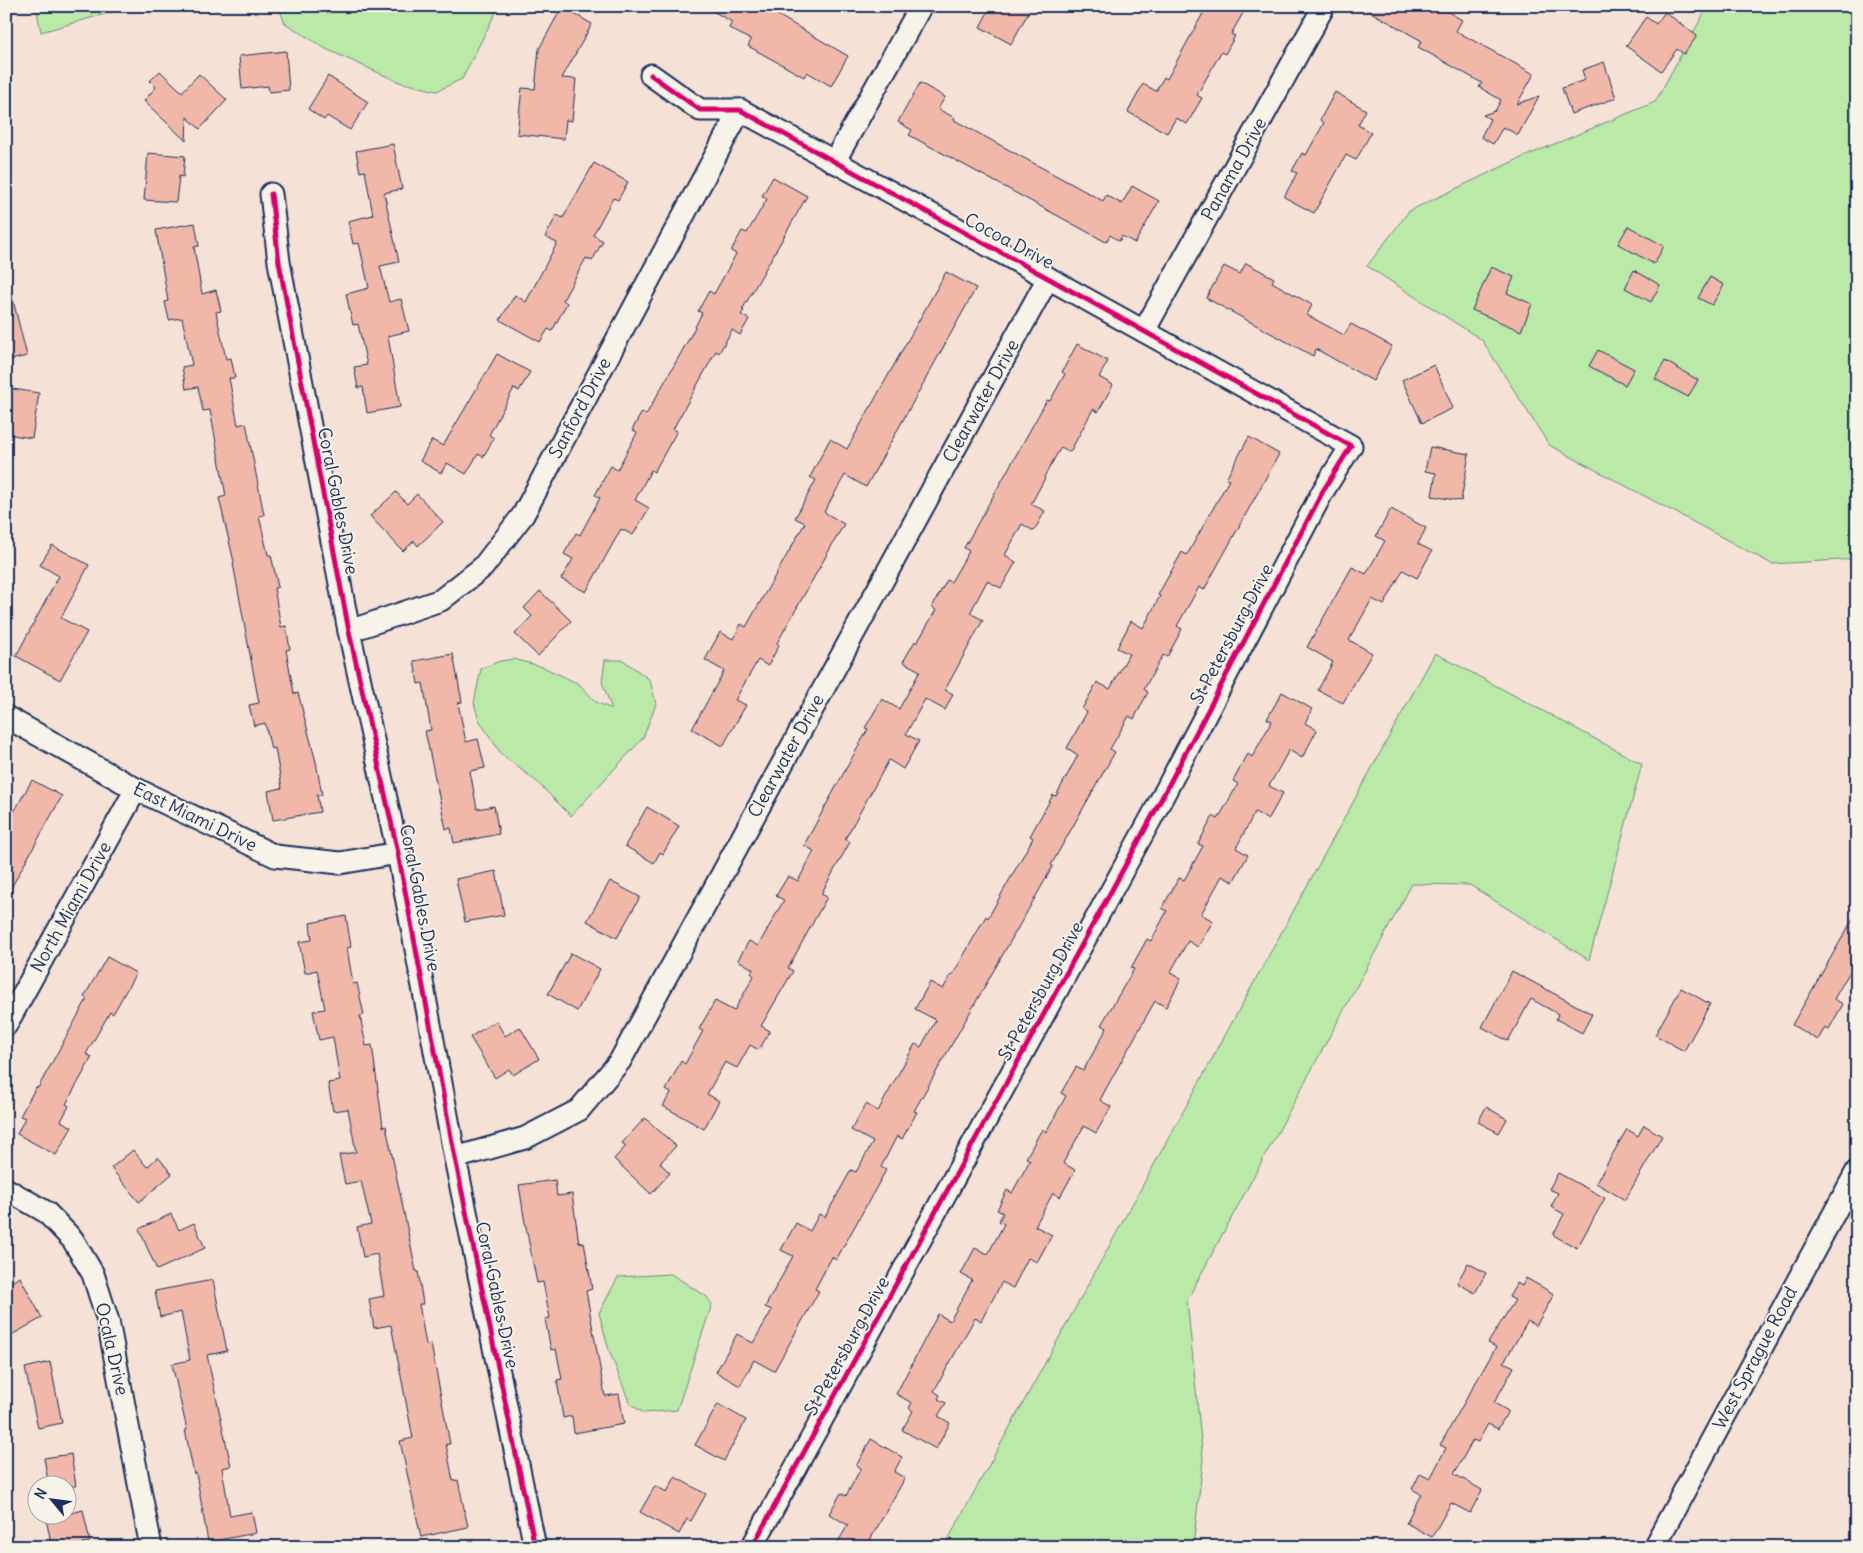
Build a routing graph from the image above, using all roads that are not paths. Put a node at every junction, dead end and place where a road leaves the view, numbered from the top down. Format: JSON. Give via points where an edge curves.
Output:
{"nodes":[{"id":1,"x":921,"y":6,"type":"edge"},
{"id":2,"x":1324,"y":6,"type":"edge"},
{"id":3,"x":651,"y":75,"type":"dead end"},
{"id":4,"x":740,"y":110,"type":"junction"},
{"id":5,"x":834,"y":162,"type":"junction"},
{"id":6,"x":271,"y":194,"type":"dead end"},
{"id":7,"x":1048,"y":278,"type":"junction"},
{"id":8,"x":1144,"y":331,"type":"junction"},
{"id":9,"x":1351,"y":446,"type":"joint"},
{"id":10,"x":349,"y":632,"type":"junction"},
{"id":11,"x":6,"y":717,"type":"edge"},
{"id":12,"x":136,"y":789,"type":"junction"},
{"id":13,"x":398,"y":853,"type":"junction"},
{"id":14,"x":6,"y":1025,"type":"edge"},
{"id":15,"x":455,"y":1158,"type":"junction"},
{"id":16,"x":1857,"y":1171,"type":"edge"},
{"id":17,"x":6,"y":1189,"type":"edge"},
{"id":18,"x":151,"y":1547,"type":"edge"},
{"id":19,"x":535,"y":1547,"type":"edge"},
{"id":20,"x":752,"y":1547,"type":"edge"},
{"id":21,"x":1654,"y":1547,"type":"edge"}],
"edges":[{"from":1,"to":5,"type":"street"},
{"from":2,"to":8,"type":"street","name":"Panama Drive"},
{"from":3,"to":4,"type":"street","name":"Cocoa Drive","via":[[700,110]]},
{"from":4,"to":5,"type":"street","name":"Cocoa Drive"},
{"from":4,"to":10,"type":"street","name":"Sanford Drive","via":[[523,515],[482,567],[442,600]]},
{"from":5,"to":7,"type":"street","name":"Cocoa Drive"},
{"from":6,"to":10,"type":"street","name":"Coral Gables Drive","via":[[279,262]]},
{"from":7,"to":8,"type":"street","name":"Cocoa Drive"},
{"from":7,"to":15,"type":"street","name":"Clearwater Drive","via":[[620,1061],[580,1110],[525,1138]]},
{"from":8,"to":9,"type":"street","name":"Cocoa Drive"},
{"from":9,"to":20,"type":"street","name":"St Petersburg Drive","via":[[1323,491],[1154,813]]},
{"from":10,"to":13,"type":"street","name":"Coral Gables Drive"},
{"from":11,"to":12,"type":"street","name":"East Miami Drive"},
{"from":12,"to":13,"type":"street","name":"East Miami Drive","via":[[275,856],[340,863]]},
{"from":12,"to":14,"type":"street","name":"North Miami Drive"},
{"from":13,"to":15,"type":"street","name":"Coral Gables Drive"},
{"from":15,"to":19,"type":"street","name":"Coral Gables Drive"},
{"from":16,"to":21,"type":"street","name":"West Sprague Road"},
{"from":17,"to":18,"type":"street","name":"Ocala Drive","via":[[46,1212],[73,1240],[93,1274],[108,1321]]}]}
